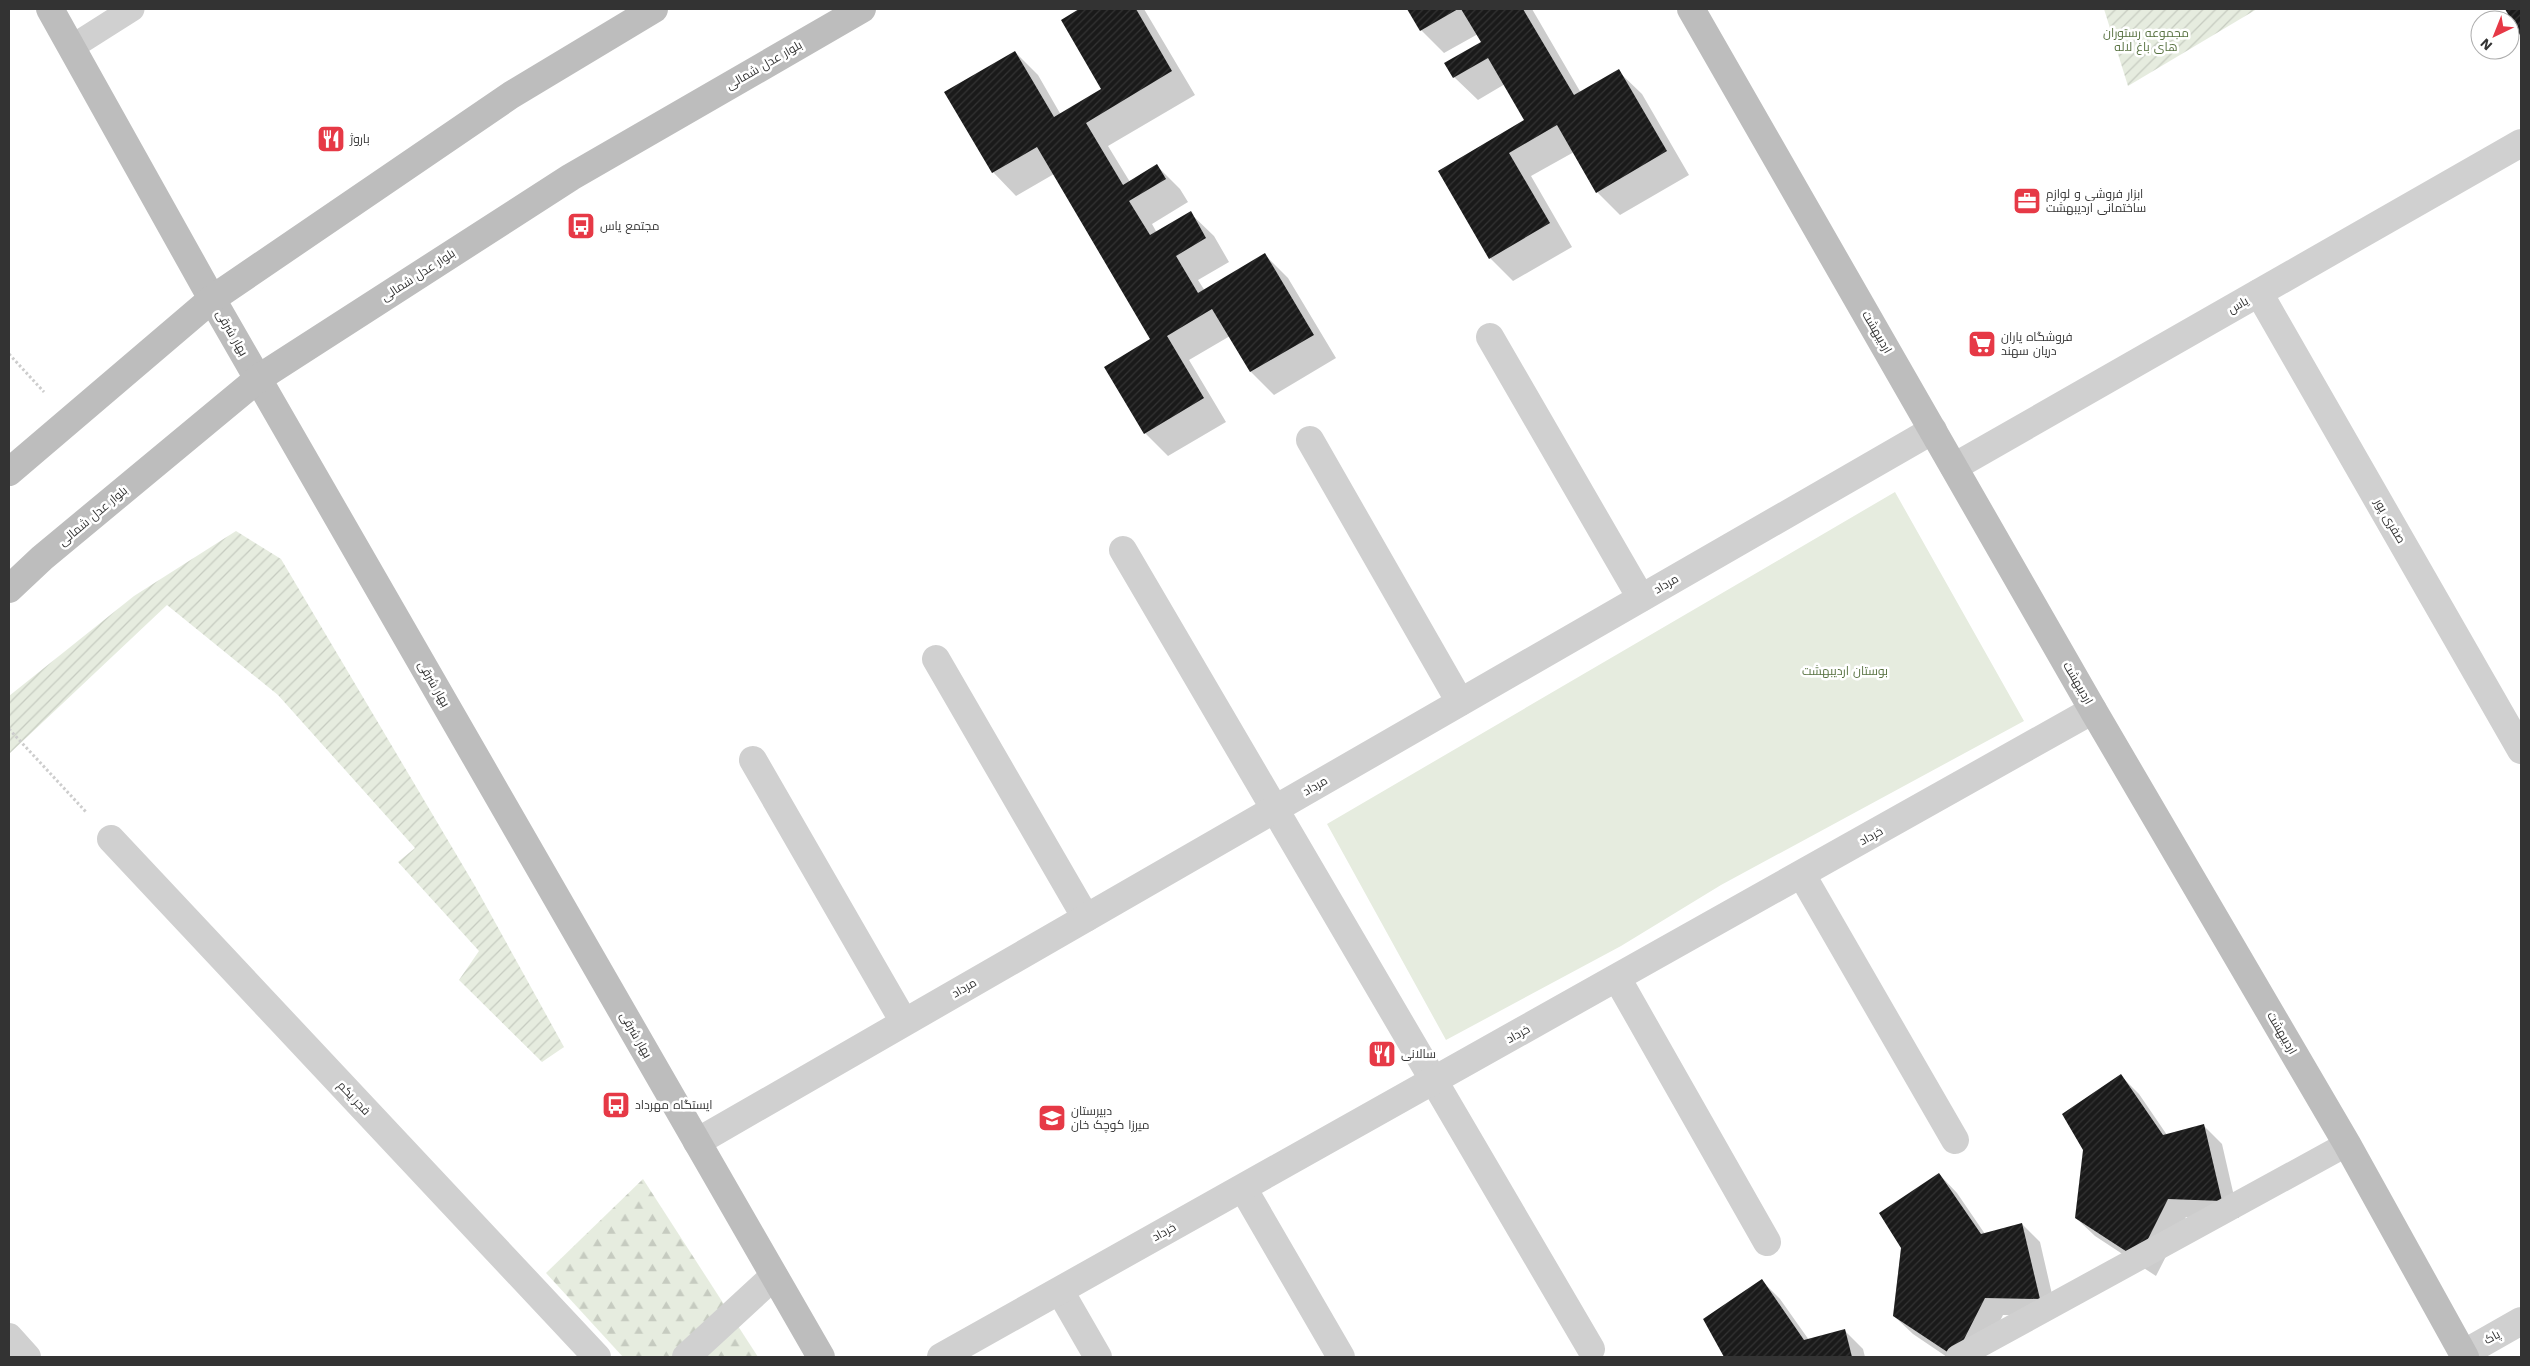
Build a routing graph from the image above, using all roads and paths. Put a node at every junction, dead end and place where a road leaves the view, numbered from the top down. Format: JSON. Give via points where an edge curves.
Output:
{"nodes":[{"id":1,"x":50,"y":9,"type":"edge"},
{"id":2,"x":132,"y":9,"type":"edge"},
{"id":3,"x":654,"y":9,"type":"edge"},
{"id":4,"x":862,"y":9,"type":"edge"},
{"id":5,"x":1691,"y":9,"type":"edge"},
{"id":6,"x":72,"y":47,"type":"junction"},
{"id":7,"x":2521,"y":143,"type":"edge"},
{"id":8,"x":2259,"y":293,"type":"junction"},
{"id":9,"x":212,"y":298,"type":"junction"},
{"id":10,"x":1490,"y":337,"type":"dead end"},
{"id":11,"x":9,"y":354,"type":"edge"},
{"id":12,"x":259,"y":378,"type":"junction"},
{"id":13,"x":69,"y":419,"type":"junction"},
{"id":14,"x":1933,"y":430,"type":"junction"},
{"id":15,"x":1310,"y":440,"type":"dead end"},
{"id":16,"x":1954,"y":467,"type":"junction"},
{"id":17,"x":9,"y":472,"type":"edge"},
{"id":18,"x":1123,"y":550,"type":"dead end"},
{"id":19,"x":9,"y":589,"type":"edge"},
{"id":20,"x":1641,"y":598,"type":"junction"},
{"id":21,"x":936,"y":659,"type":"dead end"},
{"id":22,"x":1460,"y":702,"type":"junction"},
{"id":23,"x":2094,"y":710,"type":"junction"},
{"id":24,"x":9,"y":729,"type":"edge"},
{"id":25,"x":2521,"y":750,"type":"edge"},
{"id":26,"x":753,"y":760,"type":"dead end"},
{"id":27,"x":1275,"y":809,"type":"junction"},
{"id":28,"x":111,"y":839,"type":"joint"},
{"id":29,"x":1802,"y":875,"type":"junction"},
{"id":30,"x":1086,"y":918,"type":"junction"},
{"id":31,"x":1616,"y":978,"type":"junction"},
{"id":32,"x":904,"y":1022,"type":"junction"},
{"id":33,"x":1434,"y":1081,"type":"junction"},
{"id":34,"x":1955,"y":1140,"type":"dead end"},
{"id":35,"x":697,"y":1142,"type":"junction"},
{"id":36,"x":2347,"y":1144,"type":"junction"},
{"id":37,"x":1242,"y":1188,"type":"junction"},
{"id":38,"x":1767,"y":1242,"type":"dead end"},
{"id":39,"x":774,"y":1276,"type":"junction"},
{"id":40,"x":1060,"y":1291,"type":"junction"},
{"id":41,"x":2521,"y":1321,"type":"edge"},
{"id":42,"x":9,"y":1337,"type":"edge"},
{"id":43,"x":1591,"y":1350,"type":"dead end"},
{"id":44,"x":2464,"y":1355,"type":"edge"},
{"id":45,"x":27,"y":1357,"type":"edge"},
{"id":46,"x":597,"y":1357,"type":"edge"},
{"id":47,"x":686,"y":1357,"type":"edge"},
{"id":48,"x":821,"y":1357,"type":"edge"},
{"id":49,"x":941,"y":1357,"type":"edge"},
{"id":50,"x":1098,"y":1357,"type":"edge"},
{"id":51,"x":1341,"y":1357,"type":"edge"},
{"id":52,"x":1958,"y":1357,"type":"edge"}],
"edges":[{"from":1,"to":6,"type":"street","name":"بهار شرقی"},
{"from":2,"to":6,"type":"lane"},
{"from":3,"to":9,"type":"street","via":[[511,95]]},
{"from":4,"to":12,"type":"street","name":"بلوار عدل شمالی","via":[[570,177]]},
{"from":5,"to":14,"type":"street","name":"اردیبهشت"},
{"from":6,"to":9,"type":"street","name":"بهار شرقی"},
{"from":7,"to":8,"type":"street","name":"یاس"},
{"from":8,"to":16,"type":"street","name":"یاس"},
{"from":8,"to":25,"type":"street","name":"صفری پور"},
{"from":9,"to":12,"type":"street","name":"بهار شرقی"},
{"from":9,"to":13,"type":"street"},
{"from":10,"to":20,"type":"street"},
{"from":11,"to":13,"type":"path"},
{"from":12,"to":19,"type":"street","name":"بلوار عدل شمالی"},
{"from":12,"to":35,"type":"street","name":"بهار شرقی"},
{"from":13,"to":17,"type":"street"},
{"from":14,"to":16,"type":"street","name":"اردیبهشت"},
{"from":14,"to":20,"type":"street","name":"مرداد"},
{"from":15,"to":22,"type":"street"},
{"from":16,"to":23,"type":"street","name":"اردیبهشت"},
{"from":18,"to":27,"type":"street"},
{"from":20,"to":22,"type":"street","name":"مرداد"},
{"from":21,"to":30,"type":"street"},
{"from":22,"to":27,"type":"street","name":"مرداد"},
{"from":23,"to":29,"type":"street","name":"خرداد"},
{"from":23,"to":36,"type":"street","name":"اردیبهشت"},
{"from":24,"to":28,"type":"path"},
{"from":26,"to":32,"type":"street"},
{"from":27,"to":30,"type":"street","name":"مرداد"},
{"from":27,"to":33,"type":"street"},
{"from":28,"to":46,"type":"street","name":"فجر یکم"},
{"from":29,"to":31,"type":"street","name":"خرداد"},
{"from":29,"to":34,"type":"street"},
{"from":30,"to":32,"type":"street","name":"مرداد"},
{"from":31,"to":33,"type":"street","name":"خرداد"},
{"from":31,"to":38,"type":"street"},
{"from":32,"to":35,"type":"street","name":"مرداد"},
{"from":33,"to":37,"type":"street","name":"خرداد"},
{"from":33,"to":43,"type":"street"},
{"from":35,"to":39,"type":"street","name":"بهار شرقی"},
{"from":36,"to":44,"type":"street","name":"اردیبهشت"},
{"from":36,"to":52,"type":"lane"},
{"from":37,"to":40,"type":"street","name":"خرداد"},
{"from":37,"to":51,"type":"street"},
{"from":39,"to":47,"type":"street"},
{"from":39,"to":48,"type":"street","name":"بهار شرقی"},
{"from":40,"to":49,"type":"street","name":"خرداد"},
{"from":40,"to":50,"type":"street"},
{"from":41,"to":44,"type":"street","name":"پاک"},
{"from":42,"to":45,"type":"street"}]}
